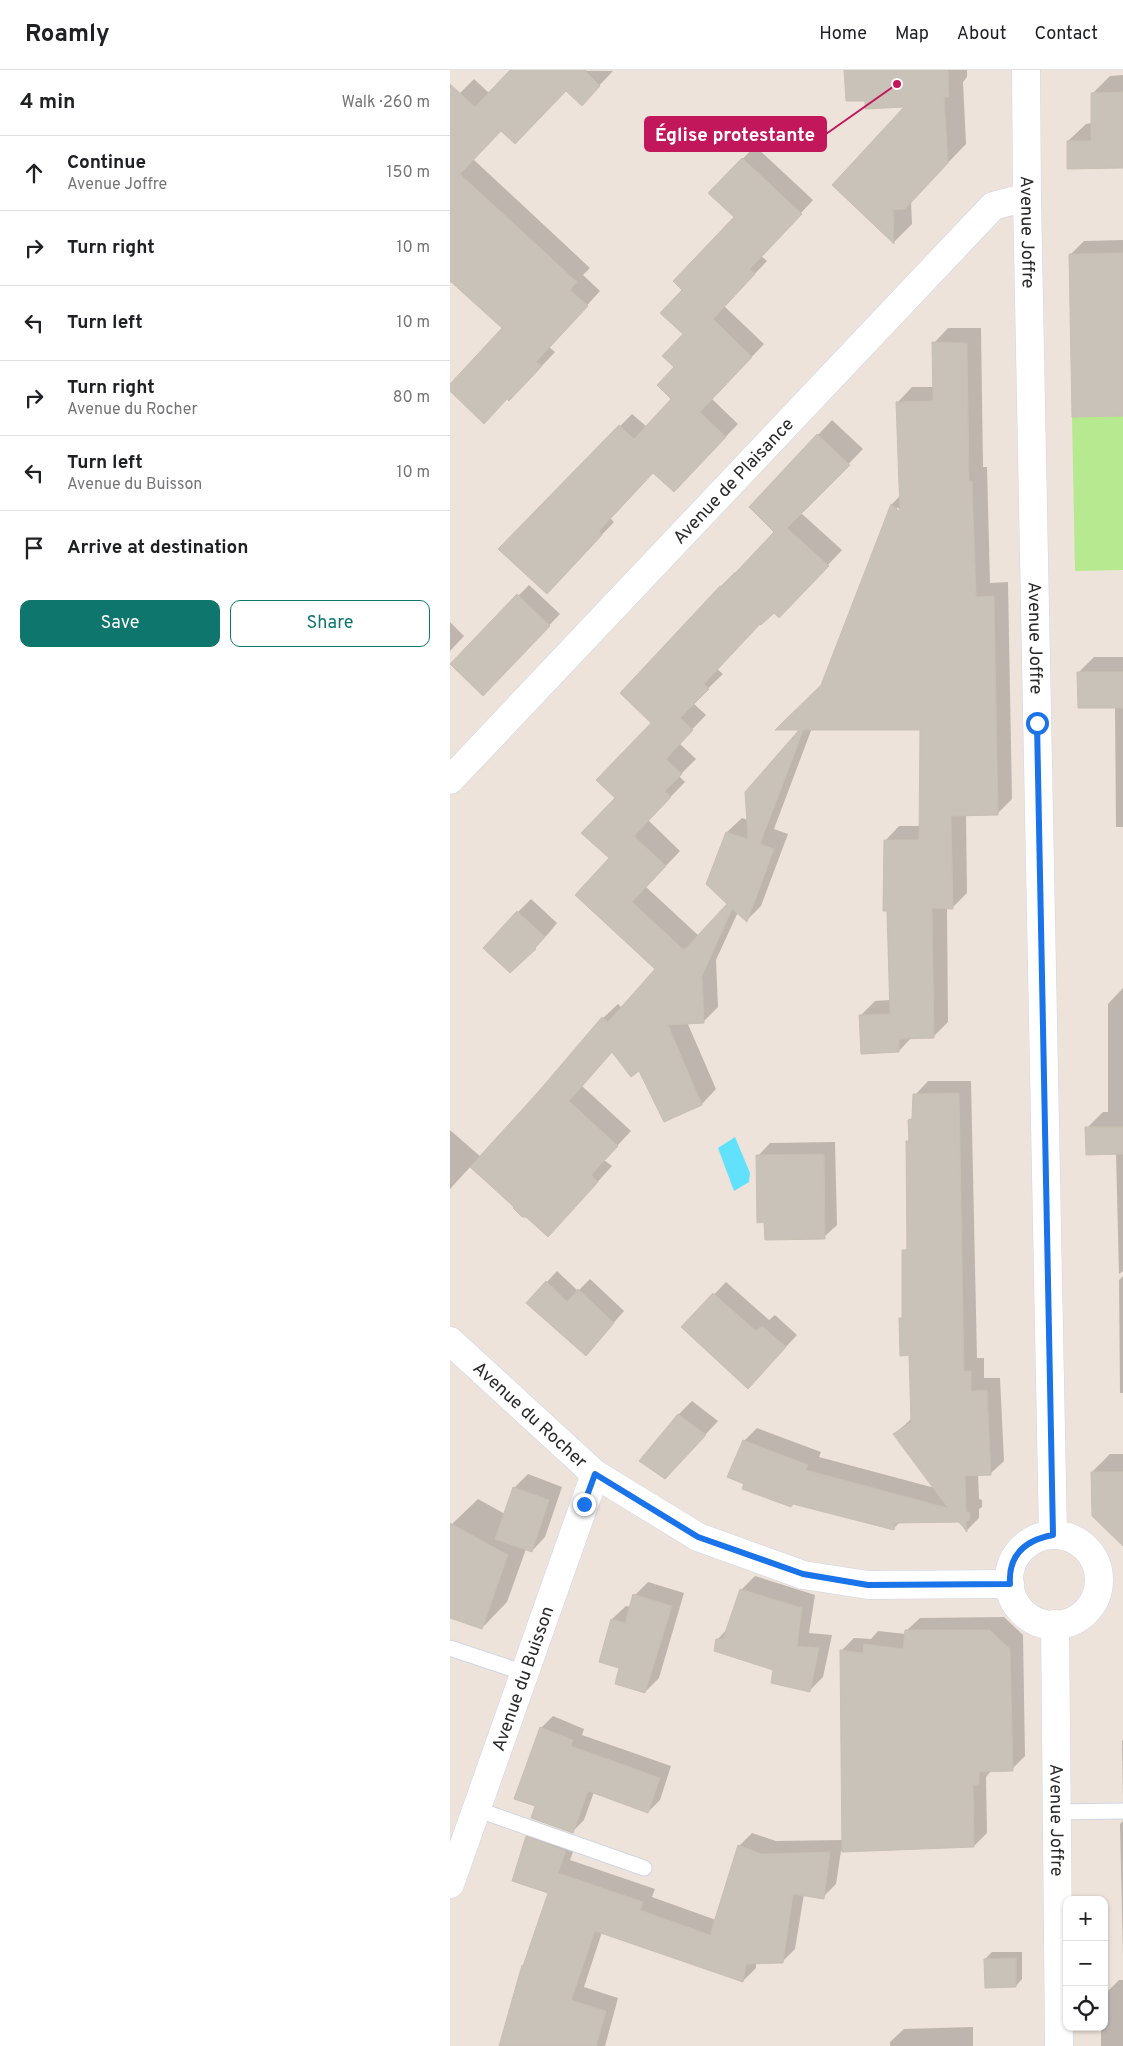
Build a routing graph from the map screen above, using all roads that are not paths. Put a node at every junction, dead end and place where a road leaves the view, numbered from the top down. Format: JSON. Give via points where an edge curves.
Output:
{"nodes":[{"id":1,"x":1026,"y":70,"type":"edge"},
{"id":2,"x":1027,"y":197,"type":"junction"},
{"id":3,"x":450,"y":780,"type":"edge"},
{"id":4,"x":450,"y":1341,"type":"edge"},
{"id":5,"x":595,"y":1474,"type":"junction"},
{"id":6,"x":1053,"y":1535,"type":"junction"},
{"id":7,"x":1111,"y":1583,"type":"edge"},
{"id":8,"x":1010,"y":1584,"type":"junction"},
{"id":9,"x":1055,"y":1624,"type":"junction"},
{"id":10,"x":450,"y":1648,"type":"edge"},
{"id":11,"x":525,"y":1673,"type":"junction"},
{"id":12,"x":476,"y":1809,"type":"junction"},
{"id":13,"x":1057,"y":1812,"type":"junction"},
{"id":14,"x":1123,"y":1812,"type":"edge"},
{"id":15,"x":644,"y":1868,"type":"dead end"},
{"id":16,"x":450,"y":1884,"type":"edge"},
{"id":17,"x":1059,"y":2046,"type":"edge"}],
"edges":[{"from":1,"to":2,"type":"street","name":"Avenue Joffre"},
{"from":2,"to":3,"type":"street","name":"Avenue de Plaisance","via":[[993,206]]},
{"from":2,"to":6,"type":"street","name":"Avenue Joffre"},
{"from":4,"to":5,"type":"street","name":"Avenue du Rocher"},
{"from":5,"to":8,"type":"street","name":"Avenue du Rocher","via":[[698,1537],[803,1574],[868,1585]]},
{"from":5,"to":11,"type":"street","name":"Avenue du Buisson"},
{"from":6,"to":7,"type":"street","via":[[1068,1537],[1081,1544]]},
{"from":6,"to":8,"type":"street","via":[[1037,1538],[1024,1546],[1014,1559],[1009,1574]]},
{"from":7,"to":9,"type":"street","via":[[1083,1615],[1067,1623]]},
{"from":8,"to":9,"type":"street","via":[[1010,1592],[1018,1608],[1032,1620]]},
{"from":9,"to":13,"type":"street","name":"Avenue Joffre"},
{"from":10,"to":11,"type":"lane"},
{"from":11,"to":12,"type":"street","name":"Avenue du Buisson"},
{"from":12,"to":15,"type":"lane"},
{"from":12,"to":16,"type":"street","name":"Avenue du Buisson"},
{"from":13,"to":14,"type":"lane"},
{"from":13,"to":17,"type":"street","name":"Avenue Joffre"}]}
